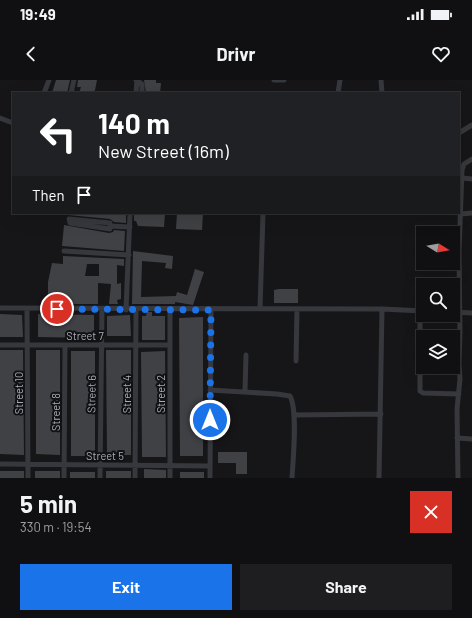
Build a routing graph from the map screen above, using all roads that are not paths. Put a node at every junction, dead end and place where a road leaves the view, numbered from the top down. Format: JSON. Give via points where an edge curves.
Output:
{"nodes":[{"id":1,"x":49,"y":80,"type":"edge"},
{"id":2,"x":74,"y":80,"type":"edge"},
{"id":3,"x":136,"y":80,"type":"edge"},
{"id":4,"x":274,"y":80,"type":"edge"},
{"id":5,"x":280,"y":80,"type":"edge"},
{"id":6,"x":284,"y":80,"type":"edge"},
{"id":7,"x":340,"y":80,"type":"edge"},
{"id":8,"x":381,"y":80,"type":"edge"},
{"id":9,"x":44,"y":92,"type":"edge"},
{"id":10,"x":71,"y":92,"type":"edge"},
{"id":11,"x":136,"y":92,"type":"edge"},
{"id":12,"x":142,"y":92,"type":"edge"},
{"id":13,"x":338,"y":92,"type":"edge"},
{"id":14,"x":382,"y":92,"type":"edge"},
{"id":15,"x":0,"y":118,"type":"edge"},
{"id":16,"x":12,"y":123,"type":"edge"},
{"id":17,"x":472,"y":126,"type":"edge"},
{"id":18,"x":460,"y":132,"type":"edge"},
{"id":19,"x":472,"y":159,"type":"edge"},
{"id":20,"x":462,"y":178,"type":"junction"},
{"id":21,"x":472,"y":178,"type":"edge"},
{"id":22,"x":472,"y":213,"type":"edge"},
{"id":23,"x":130,"y":214,"type":"edge"},
{"id":24,"x":263,"y":214,"type":"edge"},
{"id":25,"x":461,"y":214,"type":"junction"},
{"id":26,"x":110,"y":226,"type":"junction"},
{"id":27,"x":130,"y":227,"type":"junction"},
{"id":28,"x":64,"y":251,"type":"dead end"},
{"id":29,"x":128,"y":255,"type":"junction"},
{"id":30,"x":459,"y":278,"type":"edge"},
{"id":31,"x":0,"y":308,"type":"edge"},
{"id":32,"x":27,"y":309,"type":"junction"},
{"id":33,"x":102,"y":309,"type":"junction"},
{"id":34,"x":260,"y":309,"type":"junction"},
{"id":35,"x":382,"y":309,"type":"junction"},
{"id":36,"x":126,"y":310,"type":"junction"},
{"id":37,"x":136,"y":310,"type":"junction"},
{"id":38,"x":170,"y":310,"type":"junction"},
{"id":39,"x":211,"y":310,"type":"junction"},
{"id":40,"x":297,"y":310,"type":"junction"},
{"id":41,"x":416,"y":311,"type":"edge"},
{"id":42,"x":460,"y":312,"type":"edge"},
{"id":43,"x":472,"y":313,"type":"edge"},
{"id":44,"x":421,"y":322,"type":"edge"},
{"id":45,"x":460,"y":322,"type":"edge"},
{"id":46,"x":0,"y":345,"type":"edge"},
{"id":47,"x":28,"y":345,"type":"junction"},
{"id":48,"x":65,"y":345,"type":"junction"},
{"id":49,"x":102,"y":345,"type":"junction"},
{"id":50,"x":170,"y":345,"type":"junction"},
{"id":51,"x":136,"y":346,"type":"junction"},
{"id":52,"x":246,"y":355,"type":"dead end"},
{"id":53,"x":296,"y":361,"type":"dead end"},
{"id":54,"x":210,"y":390,"type":"junction"},
{"id":55,"x":245,"y":391,"type":"junction"},
{"id":56,"x":459,"y":394,"type":"junction"},
{"id":57,"x":380,"y":414,"type":"junction"},
{"id":58,"x":294,"y":415,"type":"junction"},
{"id":59,"x":457,"y":438,"type":"junction"},
{"id":60,"x":472,"y":438,"type":"edge"},
{"id":61,"x":0,"y":464,"type":"edge"},
{"id":62,"x":28,"y":464,"type":"junction"},
{"id":63,"x":64,"y":465,"type":"junction"},
{"id":64,"x":100,"y":465,"type":"junction"},
{"id":65,"x":135,"y":465,"type":"junction"},
{"id":66,"x":170,"y":466,"type":"junction"},
{"id":67,"x":210,"y":466,"type":"junction"},
{"id":68,"x":28,"y":478,"type":"edge"},
{"id":69,"x":64,"y":478,"type":"edge"},
{"id":70,"x":100,"y":478,"type":"edge"},
{"id":71,"x":135,"y":478,"type":"edge"},
{"id":72,"x":170,"y":478,"type":"edge"},
{"id":73,"x":210,"y":478,"type":"edge"},
{"id":74,"x":292,"y":478,"type":"edge"},
{"id":75,"x":379,"y":478,"type":"edge"},
{"id":76,"x":458,"y":478,"type":"edge"}],
"edges":[{"from":1,"to":9,"type":"street"},
{"from":2,"to":10,"type":"street"},
{"from":3,"to":11,"type":"street"},
{"from":3,"to":12,"type":"street","via":[[142,84]]},
{"from":4,"to":5,"type":"street"},
{"from":5,"to":6,"type":"street"},
{"from":7,"to":13,"type":"street"},
{"from":8,"to":14,"type":"street"},
{"from":15,"to":16,"type":"street"},
{"from":17,"to":18,"type":"street"},
{"from":19,"to":20,"type":"street","via":[[464,164]]},
{"from":20,"to":21,"type":"street"},
{"from":20,"to":25,"type":"street"},
{"from":22,"to":25,"type":"street"},
{"from":23,"to":27,"type":"street"},
{"from":24,"to":34,"type":"street"},
{"from":25,"to":30,"type":"street"},
{"from":26,"to":26,"type":"street","via":[[110,229],[70,223],[69,219],[110,223]]},
{"from":26,"to":27,"type":"street"},
{"from":27,"to":29,"type":"street"},
{"from":28,"to":29,"type":"street"},
{"from":29,"to":36,"type":"street"},
{"from":31,"to":32,"type":"street"},
{"from":32,"to":33,"type":"street"},
{"from":32,"to":47,"type":"street","name":"Street 10"},
{"from":33,"to":36,"type":"street"},
{"from":33,"to":49,"type":"street","name":"Street 6"},
{"from":34,"to":39,"type":"street"},
{"from":34,"to":40,"type":"street"},
{"from":35,"to":40,"type":"street"},
{"from":35,"to":41,"type":"street"},
{"from":35,"to":57,"type":"street"},
{"from":36,"to":37,"type":"street"},
{"from":37,"to":38,"type":"street"},
{"from":37,"to":51,"type":"street","name":"Street 4"},
{"from":38,"to":39,"type":"street"},
{"from":38,"to":50,"type":"street","name":"Street 2"},
{"from":39,"to":54,"type":"street"},
{"from":40,"to":53,"type":"street"},
{"from":42,"to":43,"type":"street"},
{"from":44,"to":56,"type":"street","via":[[420,391]]},
{"from":45,"to":56,"type":"street"},
{"from":46,"to":47,"type":"street","name":"Street 7"},
{"from":47,"to":48,"type":"street","name":"Street 7"},
{"from":47,"to":62,"type":"street","name":"Street 10"},
{"from":48,"to":49,"type":"street","name":"Street 7"},
{"from":48,"to":63,"type":"street","name":"Street 8"},
{"from":49,"to":51,"type":"street","name":"Street 7"},
{"from":49,"to":64,"type":"street","name":"Street 6"},
{"from":50,"to":51,"type":"street","name":"Street 7"},
{"from":50,"to":66,"type":"street","name":"Street 2"},
{"from":51,"to":65,"type":"street","name":"Street 4"},
{"from":52,"to":55,"type":"street"},
{"from":54,"to":55,"type":"street"},
{"from":54,"to":67,"type":"street"},
{"from":55,"to":58,"type":"street","via":[[290,396]]},
{"from":56,"to":59,"type":"street"},
{"from":57,"to":58,"type":"street"},
{"from":57,"to":75,"type":"street"},
{"from":58,"to":74,"type":"street"},
{"from":59,"to":60,"type":"street"},
{"from":59,"to":76,"type":"street"},
{"from":61,"to":62,"type":"street","name":"Street 5"},
{"from":62,"to":63,"type":"street","name":"Street 5"},
{"from":62,"to":68,"type":"street","name":"Street 10"},
{"from":63,"to":64,"type":"street","name":"Street 5"},
{"from":63,"to":69,"type":"street","name":"Street 8"},
{"from":64,"to":65,"type":"street","name":"Street 5"},
{"from":64,"to":70,"type":"street","name":"Street 6"},
{"from":65,"to":66,"type":"street","name":"Street 5"},
{"from":65,"to":71,"type":"street","name":"Street 4"},
{"from":66,"to":67,"type":"street","name":"Street 5"},
{"from":66,"to":72,"type":"street","name":"Street 2"},
{"from":67,"to":73,"type":"street"}]}
